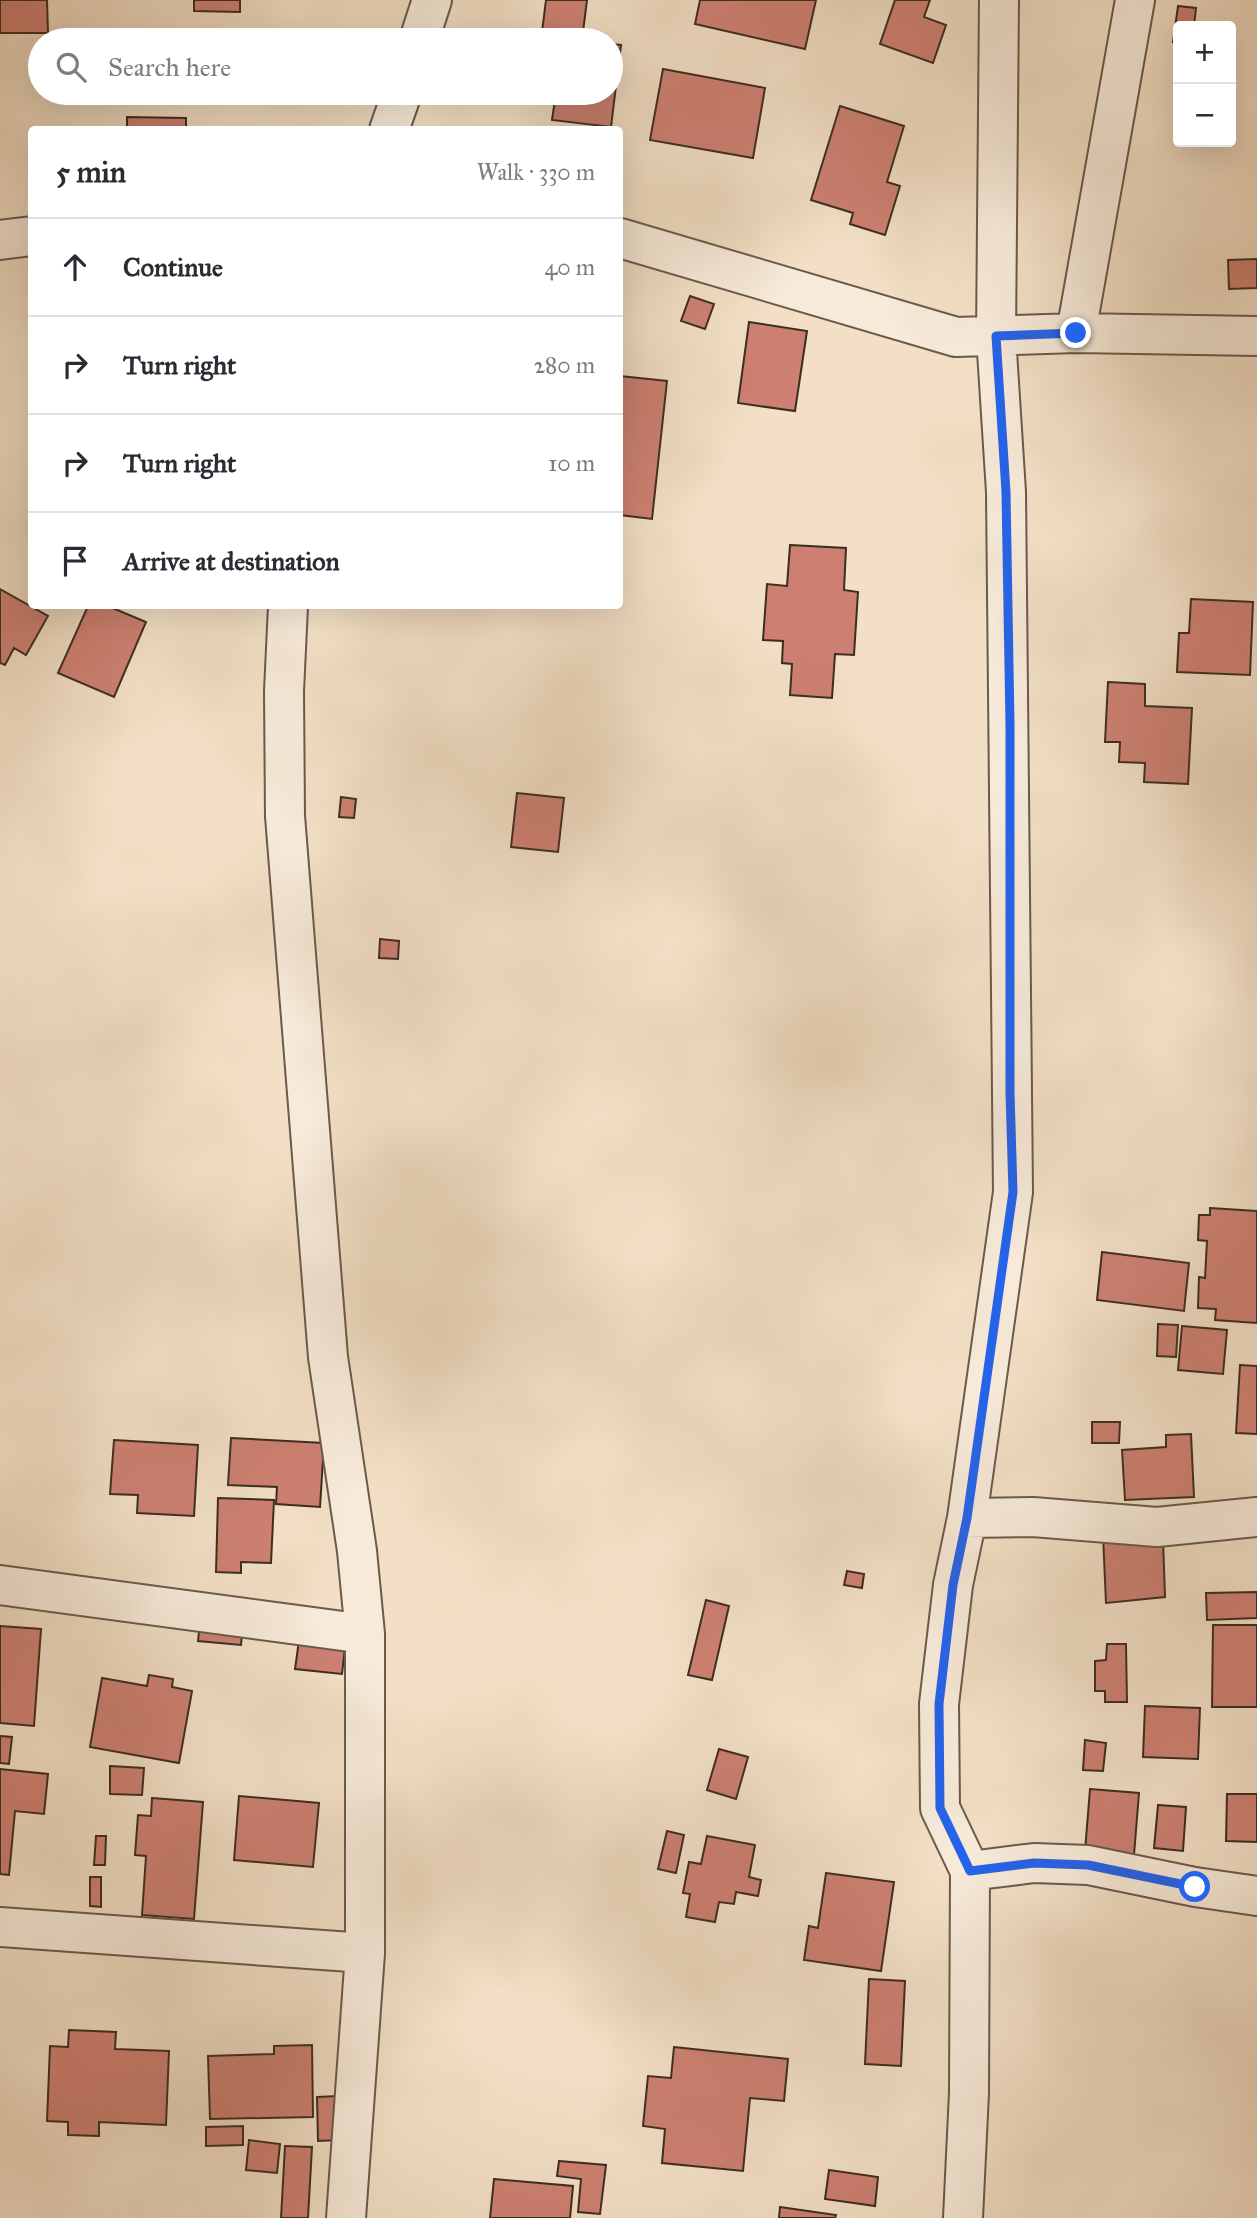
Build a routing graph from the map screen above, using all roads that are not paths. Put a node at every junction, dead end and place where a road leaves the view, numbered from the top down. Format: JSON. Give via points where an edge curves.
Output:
{"nodes":[{"id":1,"x":432,"y":0,"type":"edge"},
{"id":2,"x":999,"y":0,"type":"edge"},
{"id":3,"x":1135,"y":0,"type":"edge"},
{"id":4,"x":423,"y":28,"type":"edge"},
{"id":5,"x":398,"y":105,"type":"edge"},
{"id":6,"x":390,"y":126,"type":"edge"},
{"id":7,"x":28,"y":236,"type":"edge"},
{"id":8,"x":623,"y":239,"type":"edge"},
{"id":9,"x":0,"y":240,"type":"edge"},
{"id":10,"x":1076,"y":333,"type":"junction"},
{"id":11,"x":996,"y":336,"type":"junction"},
{"id":12,"x":1257,"y":336,"type":"edge"},
{"id":13,"x":288,"y":609,"type":"edge"},
{"id":14,"x":1257,"y":1517,"type":"edge"},
{"id":15,"x":967,"y":1518,"type":"junction"},
{"id":16,"x":0,"y":1585,"type":"edge"},
{"id":17,"x":365,"y":1634,"type":"junction"},
{"id":18,"x":970,"y":1871,"type":"junction"},
{"id":19,"x":1257,"y":1896,"type":"edge"},
{"id":20,"x":0,"y":1927,"type":"edge"},
{"id":21,"x":365,"y":1953,"type":"junction"},
{"id":22,"x":346,"y":2218,"type":"edge"},
{"id":23,"x":963,"y":2218,"type":"edge"}],
"edges":[{"from":1,"to":4,"type":"street"},
{"from":2,"to":11,"type":"street"},
{"from":3,"to":10,"type":"street"},
{"from":5,"to":6,"type":"street"},
{"from":7,"to":9,"type":"street"},
{"from":8,"to":11,"type":"street","via":[[956,337]]},
{"from":10,"to":11,"type":"street"},
{"from":10,"to":12,"type":"street"},
{"from":11,"to":15,"type":"street","via":[[1006,492],[1013,1192]]},
{"from":13,"to":17,"type":"street","via":[[285,816],[328,1357]]},
{"from":14,"to":15,"type":"street","via":[[1157,1527],[1033,1517]]},
{"from":15,"to":18,"type":"street","via":[[953,1585],[939,1704],[940,1808]]},
{"from":16,"to":17,"type":"street"},
{"from":17,"to":21,"type":"street"},
{"from":18,"to":19,"type":"street","via":[[1034,1863],[1088,1865]]},
{"from":18,"to":23,"type":"street"},
{"from":20,"to":21,"type":"street"},
{"from":21,"to":22,"type":"street"}]}
